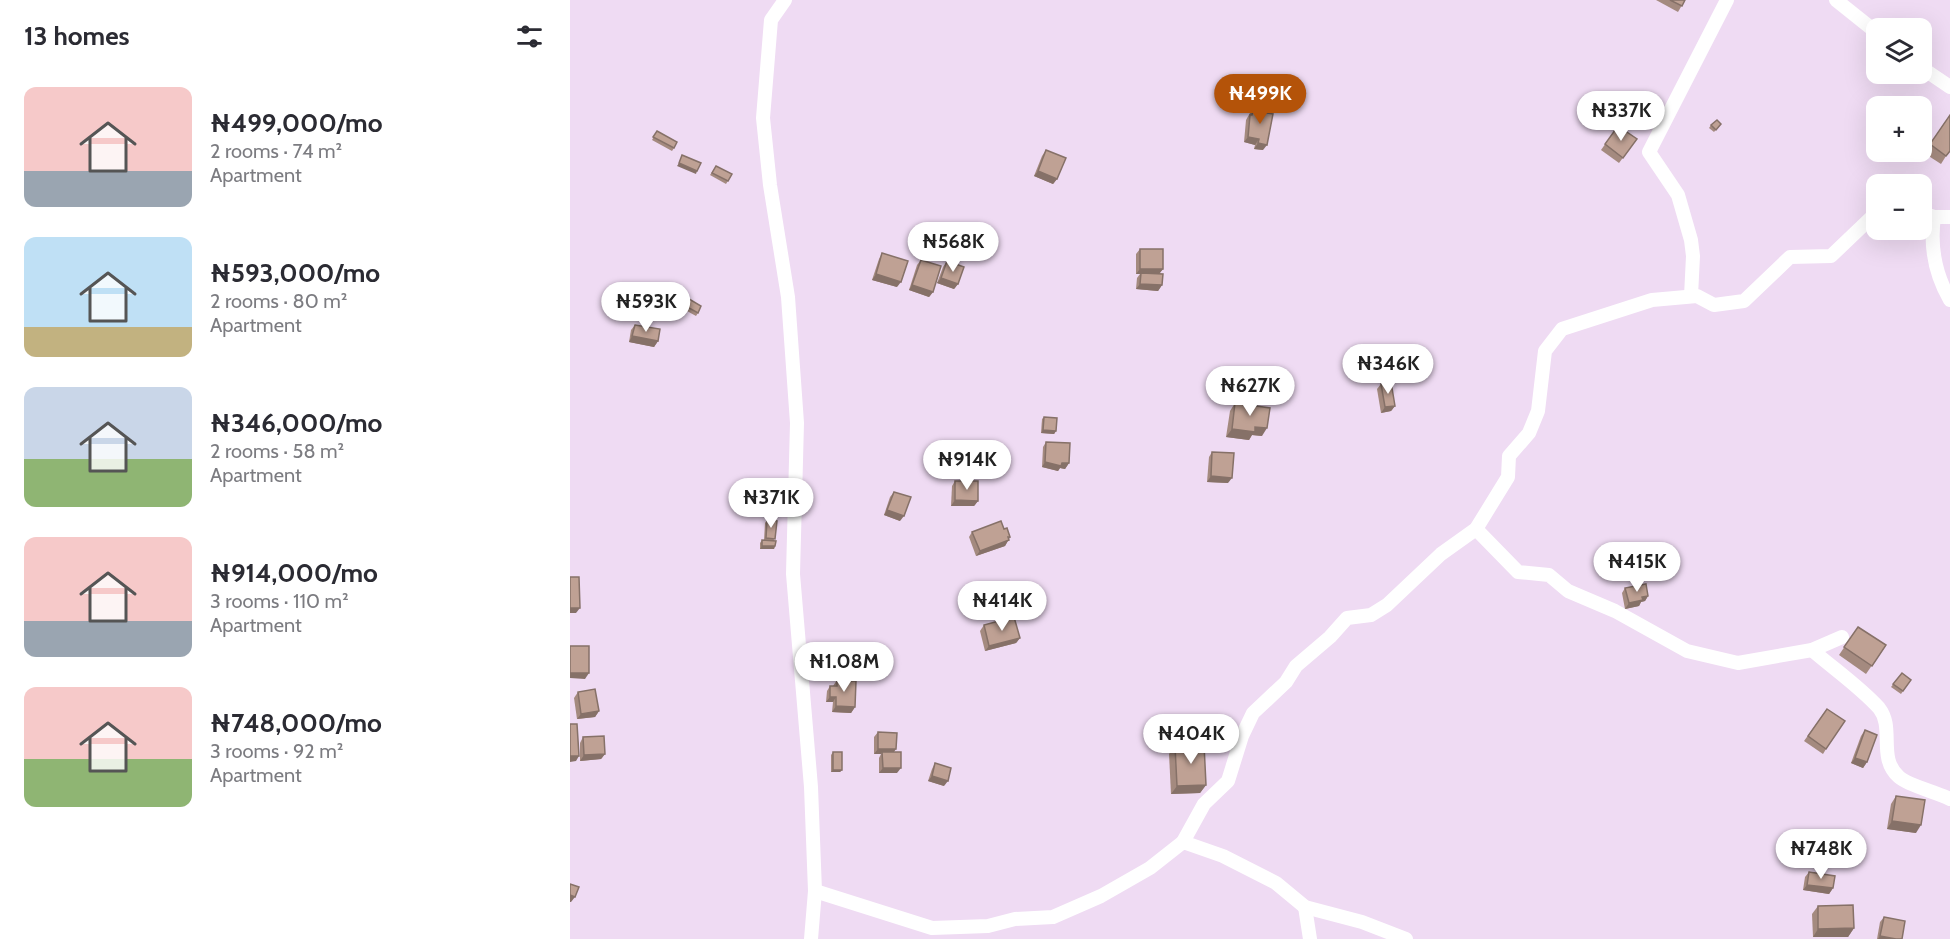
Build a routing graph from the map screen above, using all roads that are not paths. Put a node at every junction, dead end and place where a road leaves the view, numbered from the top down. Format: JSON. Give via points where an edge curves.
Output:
{"nodes":[{"id":1,"x":784,"y":0,"type":"edge"},
{"id":2,"x":1726,"y":0,"type":"edge"},
{"id":3,"x":1836,"y":0,"type":"edge"},
{"id":4,"x":1866,"y":24,"type":"edge"},
{"id":5,"x":1932,"y":75,"type":"edge"},
{"id":6,"x":1950,"y":87,"type":"edge"},
{"id":7,"x":1932,"y":215,"type":"edge"},
{"id":8,"x":1950,"y":217,"type":"edge"},
{"id":9,"x":1866,"y":223,"type":"edge"},
{"id":10,"x":1931,"y":240,"type":"edge"},
{"id":11,"x":1690,"y":296,"type":"junction"},
{"id":12,"x":1950,"y":300,"type":"edge"},
{"id":13,"x":1476,"y":529,"type":"junction"},
{"id":14,"x":1842,"y":637,"type":"dead end"},
{"id":15,"x":1812,"y":650,"type":"junction"},
{"id":16,"x":1950,"y":799,"type":"edge"},
{"id":17,"x":1183,"y":843,"type":"junction"},
{"id":18,"x":815,"y":891,"type":"junction"},
{"id":19,"x":1305,"y":907,"type":"junction"},
{"id":20,"x":811,"y":939,"type":"edge"},
{"id":21,"x":1310,"y":939,"type":"edge"},
{"id":22,"x":1406,"y":939,"type":"edge"}],
"edges":[{"from":1,"to":18,"type":"street","via":[[771,20],[763,118],[788,297],[797,423],[794,574],[806,708]]},
{"from":2,"to":11,"type":"street","via":[[1649,152],[1678,195],[1691,240]]},
{"from":3,"to":4,"type":"street"},
{"from":5,"to":6,"type":"street"},
{"from":7,"to":8,"type":"street"},
{"from":9,"to":11,"type":"street","via":[[1831,256],[1790,257],[1744,301],[1714,305]]},
{"from":10,"to":12,"type":"street"},
{"from":11,"to":13,"type":"street","via":[[1652,300],[1562,329],[1545,351],[1538,411],[1529,433],[1509,456],[1508,477]]},
{"from":13,"to":15,"type":"street","via":[[1518,572],[1550,575],[1568,591],[1615,611],[1687,651],[1738,663]]},
{"from":13,"to":17,"type":"street","via":[[1441,554],[1387,605],[1371,615],[1347,618],[1296,666],[1286,682],[1253,713],[1228,781],[1204,804]]},
{"from":14,"to":15,"type":"street"},
{"from":15,"to":16,"type":"street","via":[[1880,710],[1889,766],[1900,779]]},
{"from":17,"to":18,"type":"street","via":[[1101,897],[1053,917],[1015,919],[988,926],[932,928]]},
{"from":17,"to":19,"type":"street","via":[[1223,856],[1276,883]]},
{"from":18,"to":20,"type":"street"},
{"from":19,"to":21,"type":"street"},
{"from":19,"to":22,"type":"street"}]}
